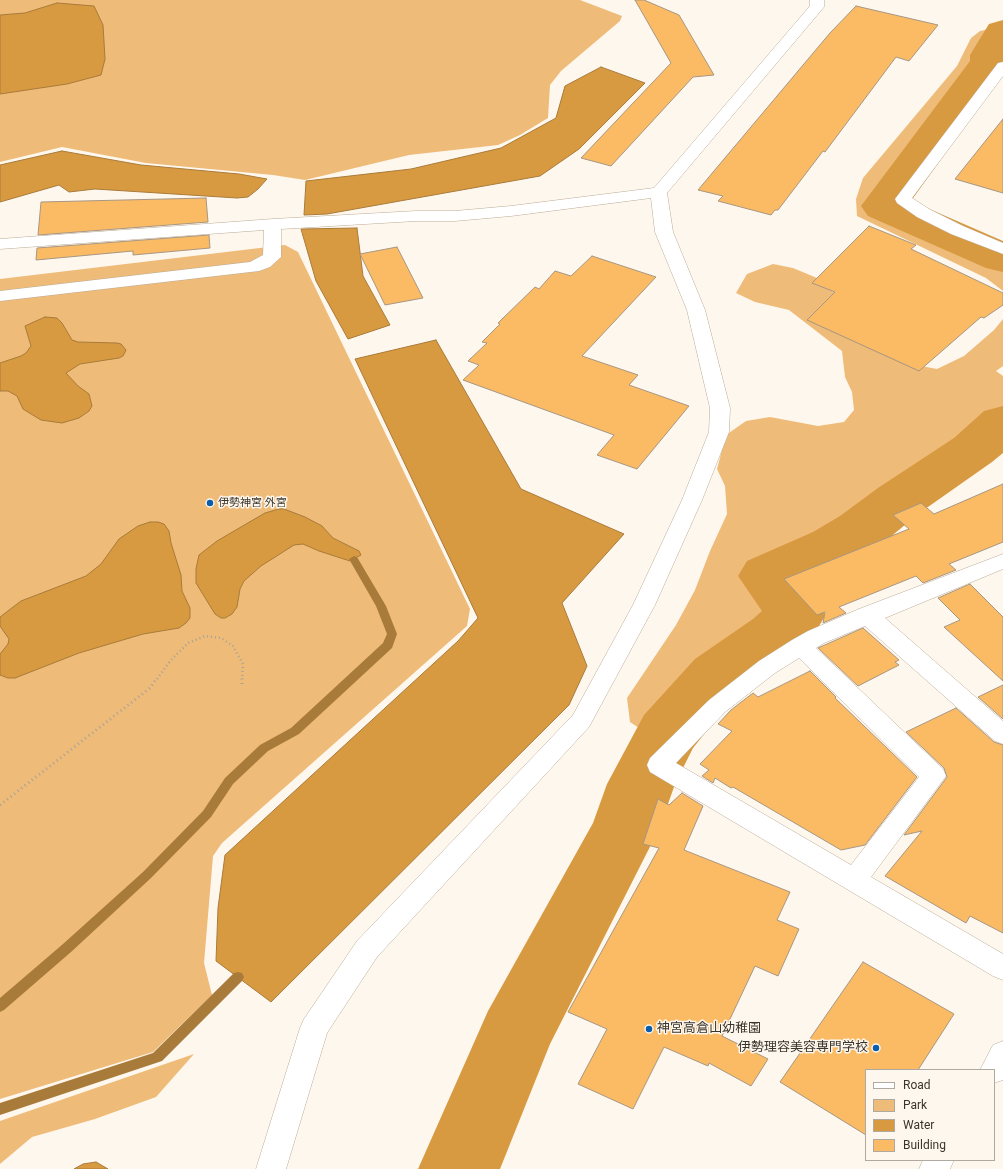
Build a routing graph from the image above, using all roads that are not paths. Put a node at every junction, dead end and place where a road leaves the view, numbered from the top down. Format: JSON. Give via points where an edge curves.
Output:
{"nodes":[{"id":1,"x":817,"y":0,"type":"edge"},
{"id":2,"x":1003,"y":66,"type":"edge"},
{"id":3,"x":659,"y":192,"type":"junction"},
{"id":4,"x":273,"y":224,"type":"junction"},
{"id":5,"x":0,"y":244,"type":"edge"},
{"id":6,"x":1003,"y":249,"type":"edge"},
{"id":7,"x":0,"y":296,"type":"edge"},
{"id":8,"x":1003,"y":561,"type":"edge"},
{"id":9,"x":867,"y":615,"type":"junction"},
{"id":10,"x":800,"y":646,"type":"junction"},
{"id":11,"x":1003,"y":735,"type":"edge"},
{"id":12,"x":854,"y":880,"type":"junction"},
{"id":13,"x":1003,"y":968,"type":"edge"},
{"id":14,"x":1003,"y":1054,"type":"edge"},
{"id":15,"x":995,"y":1069,"type":"edge"},
{"id":16,"x":271,"y":1169,"type":"edge"}],
"edges":[{"from":1,"to":3,"type":"street","via":[[817,7]]},
{"from":2,"to":6,"type":"street","via":[[904,199],[923,213]]},
{"from":3,"to":4,"type":"street","via":[[455,216]]},
{"from":3,"to":16,"type":"street","via":[[664,232],[696,310],[720,408],[719,432],[692,500],[644,605],[581,721],[466,841],[368,949],[314,1028]]},
{"from":4,"to":5,"type":"street"},
{"from":4,"to":7,"type":"street","via":[[272,257],[253,267]]},
{"from":8,"to":9,"type":"street"},
{"from":9,"to":10,"type":"street"},
{"from":9,"to":11,"type":"street"},
{"from":10,"to":12,"type":"street","via":[[934,776]]},
{"from":10,"to":12,"type":"street","via":[[767,666],[717,706],[659,765]]},
{"from":12,"to":13,"type":"street"},
{"from":14,"to":15,"type":"street"}]}
